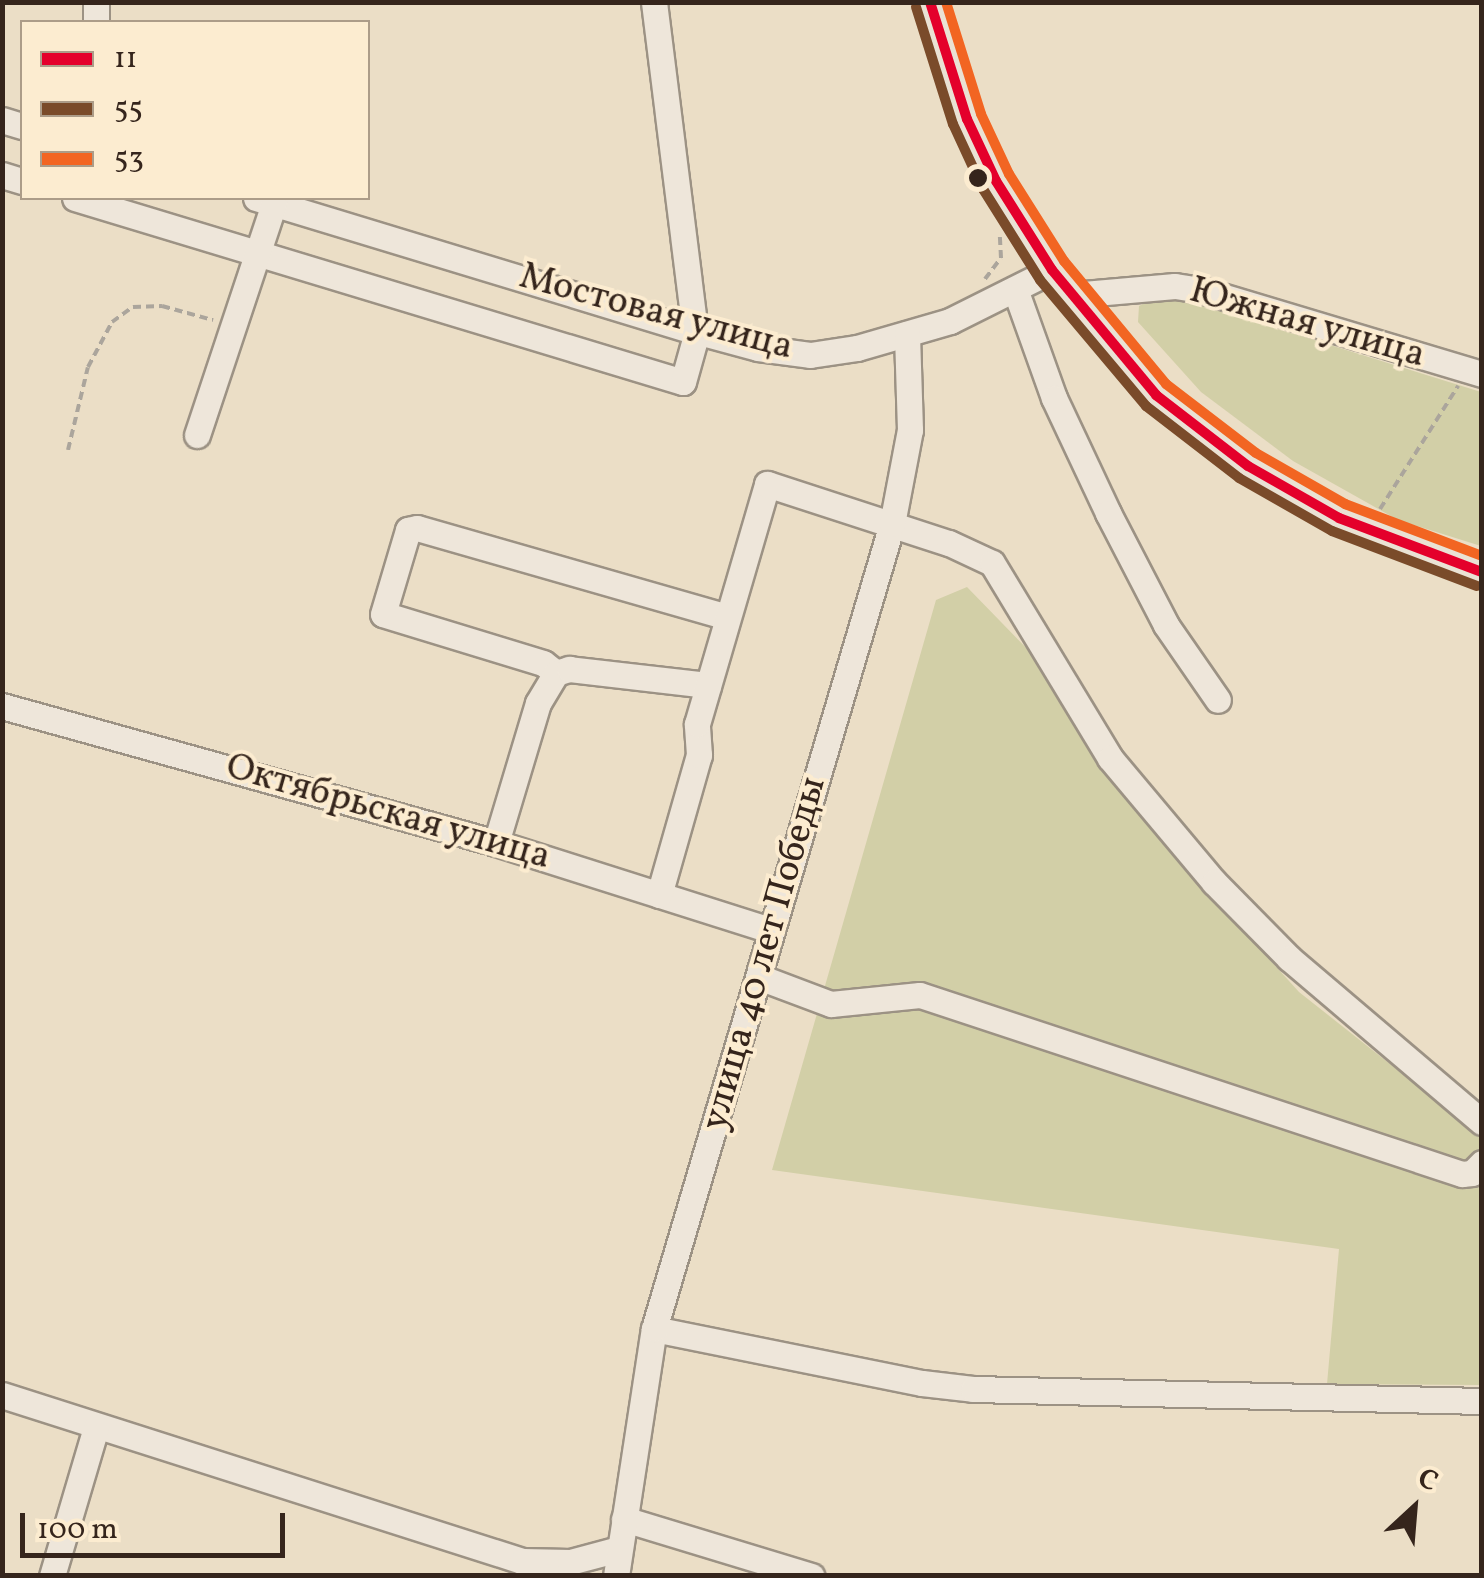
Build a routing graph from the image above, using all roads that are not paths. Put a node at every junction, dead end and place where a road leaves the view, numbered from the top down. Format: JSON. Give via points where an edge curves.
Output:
{"nodes":[{"id":1,"x":654,"y":2,"type":"edge"},
{"id":2,"x":930,"y":2,"type":"edge"},
{"id":3,"x":82,"y":200,"type":"edge"},
{"id":4,"x":265,"y":200,"type":"edge"},
{"id":5,"x":258,"y":253,"type":"junction"},
{"id":6,"x":1052,"y":270,"type":"junction"},
{"id":7,"x":1014,"y":289,"type":"junction"},
{"id":8,"x":1072,"y":295,"type":"junction"},
{"id":9,"x":696,"y":332,"type":"junction"},
{"id":10,"x":907,"y":334,"type":"junction"},
{"id":11,"x":1475,"y":372,"type":"edge"},
{"id":12,"x":197,"y":435,"type":"dead end"},
{"id":13,"x":892,"y":524,"type":"junction"},
{"id":14,"x":1482,"y":572,"type":"edge"},
{"id":15,"x":728,"y":617,"type":"junction"},
{"id":16,"x":556,"y":672,"type":"junction"},
{"id":17,"x":708,"y":685,"type":"junction"},
{"id":18,"x":1218,"y":700,"type":"dead end"},
{"id":19,"x":2,"y":706,"type":"edge"},
{"id":20,"x":496,"y":843,"type":"junction"},
{"id":21,"x":659,"y":895,"type":"junction"},
{"id":22,"x":771,"y":930,"type":"junction"},
{"id":23,"x":760,"y":977,"type":"junction"},
{"id":24,"x":1482,"y":1122,"type":"edge"},
{"id":25,"x":1482,"y":1163,"type":"edge"},
{"id":26,"x":654,"y":1329,"type":"junction"},
{"id":27,"x":2,"y":1395,"type":"edge"},
{"id":28,"x":1482,"y":1401,"type":"edge"},
{"id":29,"x":96,"y":1427,"type":"junction"},
{"id":30,"x":624,"y":1518,"type":"junction"},
{"id":31,"x":619,"y":1549,"type":"junction"},
{"id":32,"x":520,"y":1568,"type":"edge"},
{"id":33,"x":52,"y":1576,"type":"edge"},
{"id":34,"x":616,"y":1576,"type":"edge"},
{"id":35,"x":812,"y":1576,"type":"edge"}],
"edges":[{"from":1,"to":9,"type":"street"},
{"from":2,"to":6,"type":"main road","via":[[967,120]]},
{"from":3,"to":5,"type":"street"},
{"from":4,"to":5,"type":"street"},
{"from":4,"to":9,"type":"street","name":"Мостовая улица"},
{"from":5,"to":9,"type":"street","via":[[683,382]]},
{"from":5,"to":12,"type":"street"},
{"from":6,"to":7,"type":"street","name":"Мостовая улица"},
{"from":6,"to":8,"type":"main road"},
{"from":7,"to":10,"type":"street","name":"Мостовая улица"},
{"from":7,"to":18,"type":"street","via":[[1054,398],[1108,512],[1166,625]]},
{"from":8,"to":11,"type":"street","name":"Южная улица","via":[[1174,286],[1204,291]]},
{"from":8,"to":14,"type":"main road","via":[[1156,395],[1248,466],[1366,530]]},
{"from":9,"to":10,"type":"street","name":"Мостовая улица","via":[[810,354]]},
{"from":10,"to":13,"type":"street","name":"улица 40 лет Победы","via":[[910,430]]},
{"from":13,"to":15,"type":"street","via":[[768,484]]},
{"from":13,"to":22,"type":"street","name":"улица 40 лет Победы"},
{"from":13,"to":24,"type":"street","via":[[992,564],[1110,758],[1214,882],[1289,958]]},
{"from":15,"to":16,"type":"street","via":[[408,530],[384,614],[543,662]]},
{"from":15,"to":17,"type":"street"},
{"from":16,"to":17,"type":"street"},
{"from":16,"to":20,"type":"street","via":[[538,703]]},
{"from":17,"to":21,"type":"street","via":[[697,724],[699,755]]},
{"from":19,"to":20,"type":"street","name":"Октябрьская улица"},
{"from":20,"to":21,"type":"street","name":"Октябрьская улица"},
{"from":21,"to":22,"type":"street","name":"Октябрьская улица"},
{"from":22,"to":23,"type":"street","name":"улица 40 лет Победы"},
{"from":23,"to":25,"type":"street","via":[[831,1004],[893,996],[943,1001],[1462,1174]]},
{"from":23,"to":26,"type":"street","name":"улица 40 лет Победы"},
{"from":26,"to":28,"type":"street","via":[[972,1389]]},
{"from":26,"to":30,"type":"street","name":"улица 40 лет Победы"},
{"from":27,"to":29,"type":"street"},
{"from":29,"to":32,"type":"street"},
{"from":29,"to":33,"type":"street"},
{"from":30,"to":31,"type":"street","name":"улица 40 лет Победы"},
{"from":30,"to":35,"type":"street"},
{"from":31,"to":32,"type":"street"},
{"from":31,"to":34,"type":"street","name":"улица 40 лет Победы"}]}
